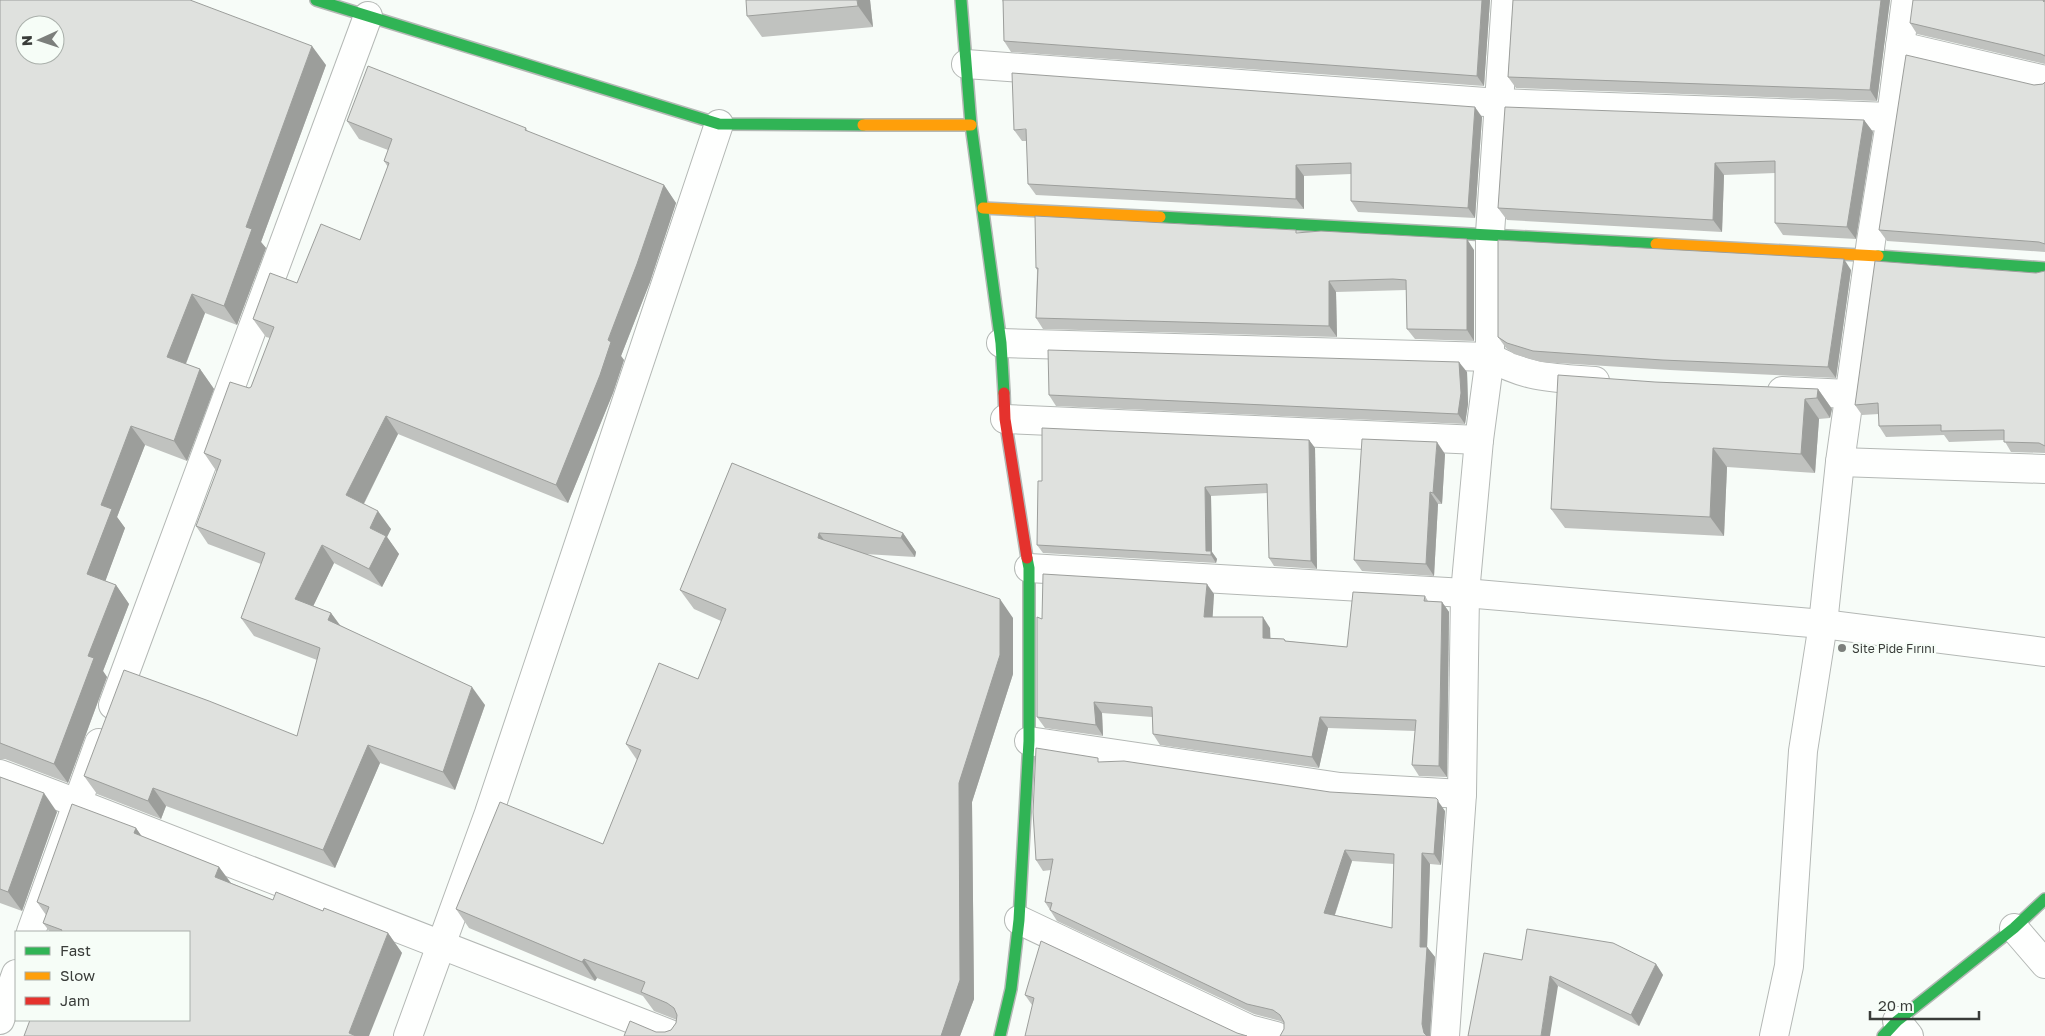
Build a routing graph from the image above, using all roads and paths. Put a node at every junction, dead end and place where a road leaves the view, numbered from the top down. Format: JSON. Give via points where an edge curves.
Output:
{"nodes":[{"id":1,"x":316,"y":0,"type":"edge"},
{"id":2,"x":961,"y":0,"type":"edge"},
{"id":3,"x":1506,"y":0,"type":"edge"},
{"id":4,"x":1906,"y":0,"type":"edge"},
{"id":5,"x":368,"y":16,"type":"junction"},
{"id":6,"x":1900,"y":46,"type":"junction"},
{"id":7,"x":966,"y":64,"type":"junction"},
{"id":8,"x":2045,"y":80,"type":"edge"},
{"id":9,"x":1499,"y":103,"type":"junction"},
{"id":10,"x":1892,"y":117,"type":"junction"},
{"id":11,"x":719,"y":124,"type":"junction"},
{"id":12,"x":971,"y":126,"type":"junction"},
{"id":13,"x":983,"y":208,"type":"junction"},
{"id":14,"x":1490,"y":233,"type":"junction"},
{"id":15,"x":1870,"y":255,"type":"junction"},
{"id":16,"x":2045,"y":268,"type":"edge"},
{"id":17,"x":1000,"y":343,"type":"junction"},
{"id":18,"x":1490,"y":358,"type":"junction"},
{"id":19,"x":1624,"y":382,"type":"edge"},
{"id":20,"x":1757,"y":390,"type":"edge"},
{"id":21,"x":1850,"y":394,"type":"junction"},
{"id":22,"x":1005,"y":419,"type":"junction"},
{"id":23,"x":1479,"y":440,"type":"junction"},
{"id":24,"x":1840,"y":462,"type":"junction"},
{"id":25,"x":2045,"y":469,"type":"edge"},
{"id":26,"x":1029,"y":568,"type":"junction"},
{"id":27,"x":1465,"y":593,"type":"junction"},
{"id":28,"x":1823,"y":624,"type":"junction"},
{"id":29,"x":2045,"y":652,"type":"edge"},
{"id":30,"x":1029,"y":740,"type":"junction"},
{"id":31,"x":0,"y":774,"type":"edge"},
{"id":32,"x":1462,"y":794,"type":"junction"},
{"id":33,"x":77,"y":802,"type":"junction"},
{"id":34,"x":2045,"y":899,"type":"edge"},
{"id":35,"x":1019,"y":920,"type":"junction"},
{"id":36,"x":2014,"y":928,"type":"junction"},
{"id":37,"x":31,"y":931,"type":"edge"},
{"id":38,"x":440,"y":944,"type":"junction"},
{"id":39,"x":2045,"y":964,"type":"edge"},
{"id":40,"x":15,"y":977,"type":"edge"},
{"id":41,"x":0,"y":1020,"type":"edge"},
{"id":42,"x":1896,"y":1031,"type":"edge"},
{"id":43,"x":408,"y":1036,"type":"edge"},
{"id":44,"x":675,"y":1036,"type":"edge"},
{"id":45,"x":1000,"y":1036,"type":"edge"},
{"id":46,"x":1276,"y":1036,"type":"edge"},
{"id":47,"x":1445,"y":1036,"type":"edge"},
{"id":48,"x":1774,"y":1036,"type":"edge"}],
"edges":[{"from":1,"to":5,"type":"street"},
{"from":2,"to":7,"type":"street"},
{"from":3,"to":9,"type":"street"},
{"from":4,"to":6,"type":"street"},
{"from":5,"to":11,"type":"street"},
{"from":5,"to":33,"type":"street"},
{"from":6,"to":8,"type":"street"},
{"from":6,"to":10,"type":"street"},
{"from":7,"to":9,"type":"street"},
{"from":7,"to":12,"type":"street"},
{"from":9,"to":10,"type":"street"},
{"from":9,"to":14,"type":"street"},
{"from":10,"to":15,"type":"street"},
{"from":11,"to":12,"type":"street"},
{"from":11,"to":38,"type":"street","via":[[489,813]]},
{"from":12,"to":13,"type":"street"},
{"from":13,"to":14,"type":"street"},
{"from":13,"to":17,"type":"street"},
{"from":14,"to":15,"type":"street"},
{"from":14,"to":18,"type":"street"},
{"from":15,"to":16,"type":"street"},
{"from":15,"to":21,"type":"street"},
{"from":17,"to":18,"type":"street"},
{"from":17,"to":22,"type":"street"},
{"from":18,"to":19,"type":"street","via":[[1508,368],[1538,377]]},
{"from":18,"to":23,"type":"street"},
{"from":20,"to":21,"type":"street"},
{"from":21,"to":24,"type":"street"},
{"from":22,"to":23,"type":"street"},
{"from":22,"to":26,"type":"street"},
{"from":23,"to":27,"type":"street"},
{"from":24,"to":25,"type":"street"},
{"from":24,"to":28,"type":"street"},
{"from":26,"to":27,"type":"street"},
{"from":26,"to":30,"type":"street"},
{"from":27,"to":28,"type":"street"},
{"from":27,"to":32,"type":"street"},
{"from":28,"to":29,"type":"street"},
{"from":28,"to":48,"type":"street","via":[[1803,752],[1789,966]]},
{"from":30,"to":32,"type":"street","via":[[1340,787]]},
{"from":30,"to":35,"type":"street"},
{"from":31,"to":33,"type":"street"},
{"from":32,"to":47,"type":"street"},
{"from":33,"to":37,"type":"street"},
{"from":33,"to":38,"type":"street"},
{"from":34,"to":36,"type":"street"},
{"from":35,"to":45,"type":"street","via":[[1011,989]]},
{"from":35,"to":46,"type":"street","via":[[1249,1029]]},
{"from":36,"to":39,"type":"street"},
{"from":36,"to":42,"type":"street"},
{"from":38,"to":43,"type":"street"},
{"from":38,"to":44,"type":"street"},
{"from":40,"to":41,"type":"street"}]}
